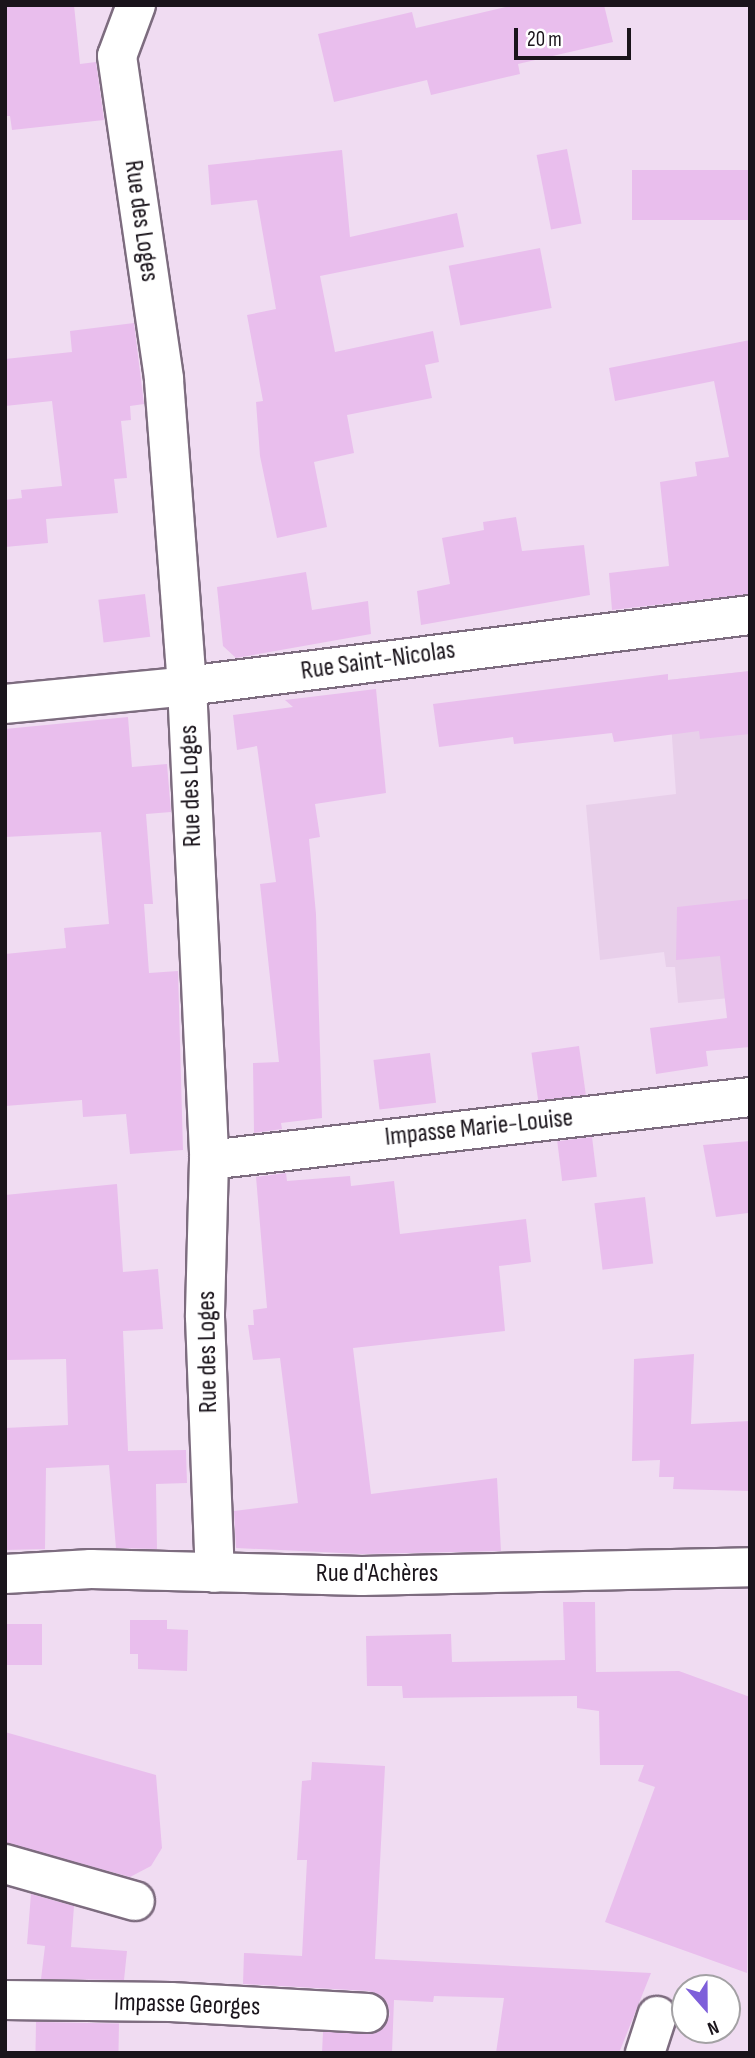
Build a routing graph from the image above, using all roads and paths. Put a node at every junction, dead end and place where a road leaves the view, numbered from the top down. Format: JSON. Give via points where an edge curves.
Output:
{"nodes":[{"id":1,"x":136,"y":5,"type":"edge"},
{"id":2,"x":750,"y":615,"type":"edge"},
{"id":3,"x":187,"y":686,"type":"junction"},
{"id":4,"x":5,"y":704,"type":"edge"},
{"id":5,"x":750,"y":1097,"type":"edge"},
{"id":6,"x":209,"y":1160,"type":"junction"},
{"id":7,"x":750,"y":1567,"type":"edge"},
{"id":8,"x":215,"y":1573,"type":"junction"},
{"id":9,"x":5,"y":1574,"type":"edge"},
{"id":10,"x":5,"y":1864,"type":"edge"},
{"id":11,"x":135,"y":1901,"type":"dead end"},
{"id":12,"x":5,"y":2000,"type":"edge"},
{"id":13,"x":368,"y":2013,"type":"dead end"},
{"id":14,"x":657,"y":2016,"type":"dead end"},
{"id":15,"x":645,"y":2053,"type":"edge"}],
"edges":[{"from":1,"to":3,"type":"street","name":"Rue des Loges","via":[[117,56],[163,380]]},
{"from":2,"to":3,"type":"street","name":"Rue Saint-Nicolas"},
{"from":3,"to":4,"type":"street","name":"Rue Saint-Nicolas"},
{"from":3,"to":6,"type":"street","name":"Rue des Loges"},
{"from":5,"to":6,"type":"street","name":"Impasse Marie-Louise"},
{"from":6,"to":8,"type":"street","name":"Rue des Loges","via":[[205,1317]]},
{"from":7,"to":8,"type":"street","name":"Rue d'Achères","via":[[362,1576]]},
{"from":8,"to":9,"type":"street","name":"Rue d'Achères","via":[[91,1569]]},
{"from":10,"to":11,"type":"street"},
{"from":12,"to":13,"type":"street","name":"Impasse Georges"},
{"from":14,"to":15,"type":"street"}]}
